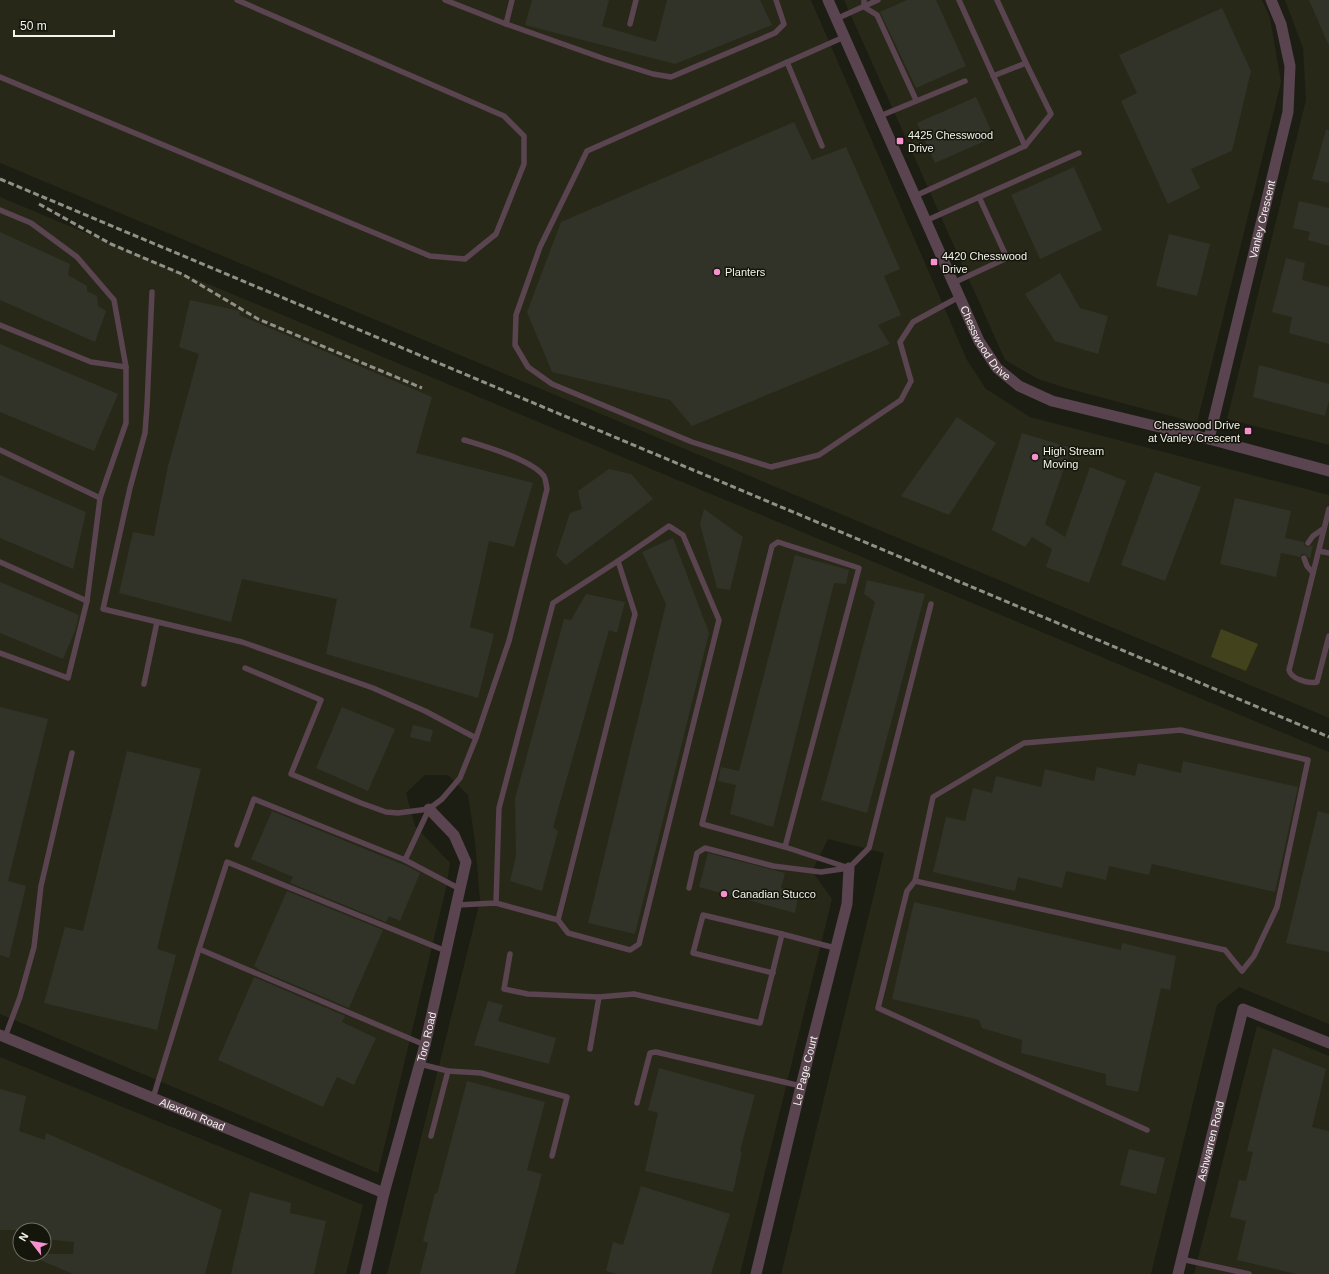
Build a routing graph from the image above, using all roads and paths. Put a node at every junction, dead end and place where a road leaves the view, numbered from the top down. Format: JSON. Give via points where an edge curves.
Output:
{"nodes":[{"id":1,"x":237,"y":0,"type":"edge"},
{"id":2,"x":445,"y":0,"type":"edge"},
{"id":3,"x":512,"y":0,"type":"edge"},
{"id":4,"x":636,"y":0,"type":"edge"},
{"id":5,"x":776,"y":0,"type":"edge"},
{"id":6,"x":828,"y":0,"type":"edge"},
{"id":7,"x":864,"y":0,"type":"edge"},
{"id":8,"x":878,"y":0,"type":"edge"},
{"id":9,"x":958,"y":0,"type":"edge"},
{"id":10,"x":997,"y":0,"type":"edge"},
{"id":11,"x":1271,"y":0,"type":"edge"},
{"id":12,"x":864,"y":7,"type":"junction"},
{"id":13,"x":836,"y":19,"type":"junction"},
{"id":14,"x":506,"y":24,"type":"junction"},
{"id":15,"x":630,"y":24,"type":"dead end"},
{"id":16,"x":844,"y":37,"type":"junction"},
{"id":17,"x":787,"y":62,"type":"junction"},
{"id":18,"x":1026,"y":62,"type":"junction"},
{"id":19,"x":993,"y":76,"type":"junction"},
{"id":20,"x":0,"y":77,"type":"edge"},
{"id":21,"x":965,"y":81,"type":"dead end"},
{"id":22,"x":916,"y":100,"type":"junction"},
{"id":23,"x":880,"y":116,"type":"junction"},
{"id":24,"x":822,"y":146,"type":"dead end"},
{"id":25,"x":1025,"y":146,"type":"junction"},
{"id":26,"x":1079,"y":153,"type":"dead end"},
{"id":27,"x":915,"y":196,"type":"junction"},
{"id":28,"x":979,"y":197,"type":"junction"},
{"id":29,"x":0,"y":210,"type":"edge"},
{"id":30,"x":925,"y":221,"type":"junction"},
{"id":31,"x":953,"y":283,"type":"junction"},
{"id":32,"x":152,"y":292,"type":"dead end"},
{"id":33,"x":959,"y":297,"type":"junction"},
{"id":34,"x":0,"y":325,"type":"edge"},
{"id":35,"x":126,"y":368,"type":"junction"},
{"id":36,"x":1209,"y":439,"type":"junction"},
{"id":37,"x":464,"y":440,"type":"dead end"},
{"id":38,"x":0,"y":450,"type":"edge"},
{"id":39,"x":1329,"y":471,"type":"edge"},
{"id":40,"x":100,"y":498,"type":"junction"},
{"id":41,"x":1329,"y":509,"type":"edge"},
{"id":42,"x":1323,"y":529,"type":"junction"},
{"id":43,"x":1308,"y":543,"type":"dead end"},
{"id":44,"x":1319,"y":551,"type":"junction"},
{"id":45,"x":1329,"y":553,"type":"edge"},
{"id":46,"x":1304,"y":558,"type":"dead end"},
{"id":47,"x":618,"y":561,"type":"junction"},
{"id":48,"x":0,"y":562,"type":"edge"},
{"id":49,"x":1313,"y":573,"type":"junction"},
{"id":50,"x":87,"y":601,"type":"junction"},
{"id":51,"x":931,"y":604,"type":"dead end"},
{"id":52,"x":157,"y":622,"type":"junction"},
{"id":53,"x":1329,"y":636,"type":"edge"},
{"id":54,"x":0,"y":653,"type":"edge"},
{"id":55,"x":245,"y":668,"type":"dead end"},
{"id":56,"x":144,"y":684,"type":"dead end"},
{"id":57,"x":476,"y":738,"type":"junction"},
{"id":58,"x":72,"y":753,"type":"dead end"},
{"id":59,"x":429,"y":809,"type":"junction"},
{"id":60,"x":237,"y":845,"type":"dead end"},
{"id":61,"x":785,"y":847,"type":"junction"},
{"id":62,"x":405,"y":860,"type":"junction"},
{"id":63,"x":849,"y":868,"type":"junction"},
{"id":64,"x":915,"y":881,"type":"junction"},
{"id":65,"x":689,"y":888,"type":"dead end"},
{"id":66,"x":460,"y":889,"type":"junction"},
{"id":67,"x":496,"y":903,"type":"junction"},
{"id":68,"x":456,"y":904,"type":"junction"},
{"id":69,"x":558,"y":920,"type":"junction"},
{"id":70,"x":782,"y":934,"type":"junction"},
{"id":71,"x":836,"y":948,"type":"junction"},
{"id":72,"x":199,"y":949,"type":"junction"},
{"id":73,"x":446,"y":951,"type":"junction"},
{"id":74,"x":510,"y":954,"type":"dead end"},
{"id":75,"x":773,"y":973,"type":"junction"},
{"id":76,"x":600,"y":997,"type":"junction"},
{"id":77,"x":3,"y":1036,"type":"edge"},
{"id":78,"x":1329,"y":1043,"type":"edge"},
{"id":79,"x":425,"y":1045,"type":"junction"},
{"id":80,"x":590,"y":1049,"type":"dead end"},
{"id":81,"x":420,"y":1064,"type":"junction"},
{"id":82,"x":448,"y":1071,"type":"junction"},
{"id":83,"x":801,"y":1086,"type":"junction"},
{"id":84,"x":153,"y":1098,"type":"junction"},
{"id":85,"x":638,"y":1103,"type":"dead end"},
{"id":86,"x":1147,"y":1130,"type":"dead end"},
{"id":87,"x":431,"y":1136,"type":"dead end"},
{"id":88,"x":552,"y":1156,"type":"dead end"},
{"id":89,"x":384,"y":1193,"type":"junction"},
{"id":90,"x":1181,"y":1259,"type":"junction"},
{"id":91,"x":1217,"y":1267,"type":"junction"},
{"id":92,"x":365,"y":1274,"type":"edge"},
{"id":93,"x":756,"y":1274,"type":"edge"},
{"id":94,"x":1178,"y":1274,"type":"edge"},
{"id":95,"x":1215,"y":1274,"type":"edge"},
{"id":96,"x":1250,"y":1274,"type":"edge"}],
"edges":[{"from":1,"to":20,"type":"lane","via":[[504,116],[524,136],[524,164],[496,234],[465,259],[430,256]]},
{"from":2,"to":14,"type":"lane"},
{"from":3,"to":14,"type":"lane"},
{"from":4,"to":15,"type":"lane"},
{"from":5,"to":14,"type":"lane","via":[[784,24],[775,33],[671,77],[605,59]]},
{"from":6,"to":13,"type":"street","name":"Chesswood Drive"},
{"from":7,"to":12,"type":"lane"},
{"from":8,"to":12,"type":"lane"},
{"from":9,"to":19,"type":"lane"},
{"from":10,"to":18,"type":"lane"},
{"from":11,"to":36,"type":"street","name":"Vanley Crescent","via":[[1281,24],[1290,66],[1288,112]]},
{"from":12,"to":13,"type":"lane"},
{"from":12,"to":22,"type":"lane","via":[[877,15]]},
{"from":13,"to":16,"type":"street","name":"Chesswood Drive"},
{"from":16,"to":17,"type":"lane"},
{"from":16,"to":23,"type":"street","name":"Chesswood Drive"},
{"from":17,"to":24,"type":"lane"},
{"from":17,"to":33,"type":"lane","via":[[587,150],[540,247],[516,315],[515,345],[528,367],[552,384],[692,442],[771,467],[819,455],[901,400],[911,381],[900,342],[914,322]]},
{"from":18,"to":19,"type":"lane"},
{"from":18,"to":25,"type":"lane","via":[[1051,114]]},
{"from":19,"to":25,"type":"lane"},
{"from":21,"to":22,"type":"lane"},
{"from":22,"to":23,"type":"lane"},
{"from":23,"to":27,"type":"street","name":"Chesswood Drive"},
{"from":25,"to":27,"type":"lane"},
{"from":26,"to":28,"type":"lane"},
{"from":27,"to":30,"type":"street","name":"Chesswood Drive"},
{"from":28,"to":30,"type":"lane"},
{"from":28,"to":31,"type":"lane","via":[[1007,258]]},
{"from":29,"to":35,"type":"lane","via":[[31,223],[77,257],[114,300]]},
{"from":30,"to":31,"type":"street","name":"Chesswood Drive"},
{"from":31,"to":33,"type":"street","name":"Chesswood Drive"},
{"from":32,"to":52,"type":"lane","via":[[145,433],[103,609]]},
{"from":33,"to":36,"type":"street","name":"Chesswood Drive","via":[[979,341],[997,368],[1019,386],[1052,401]]},
{"from":34,"to":35,"type":"lane","via":[[91,362]]},
{"from":35,"to":40,"type":"lane","via":[[126,423]]},
{"from":36,"to":39,"type":"street","name":"Chesswood Drive"},
{"from":37,"to":57,"type":"lane","via":[[535,467],[544,476],[547,489],[509,641]]},
{"from":38,"to":40,"type":"lane"},
{"from":40,"to":50,"type":"lane"},
{"from":41,"to":42,"type":"lane"},
{"from":42,"to":43,"type":"lane"},
{"from":42,"to":44,"type":"lane"},
{"from":44,"to":45,"type":"lane"},
{"from":44,"to":49,"type":"lane"},
{"from":46,"to":49,"type":"lane"},
{"from":47,"to":67,"type":"lane","via":[[553,603],[499,808]]},
{"from":47,"to":69,"type":"lane","via":[[635,614]]},
{"from":47,"to":69,"type":"lane","via":[[669,526],[682,535],[719,620],[639,944],[630,950],[568,933]]},
{"from":48,"to":50,"type":"lane"},
{"from":49,"to":53,"type":"lane","via":[[1288,670],[1293,677],[1317,682]]},
{"from":50,"to":54,"type":"lane","via":[[68,678]]},
{"from":51,"to":63,"type":"lane","via":[[869,848]]},
{"from":52,"to":56,"type":"lane"},
{"from":52,"to":57,"type":"lane","via":[[242,642],[331,672],[425,711]]},
{"from":55,"to":59,"type":"lane","via":[[321,700],[291,774],[386,812]]},
{"from":57,"to":59,"type":"lane","via":[[460,778],[442,799]]},
{"from":58,"to":77,"type":"lane","via":[[41,886],[34,947],[20,997]]},
{"from":59,"to":62,"type":"lane"},
{"from":59,"to":66,"type":"street","name":"Toro Road","via":[[454,834],[466,862]]},
{"from":60,"to":62,"type":"lane","via":[[254,798]]},
{"from":61,"to":61,"type":"lane","via":[[702,824],[772,546],[778,542],[859,568]]},
{"from":61,"to":63,"type":"lane"},
{"from":62,"to":66,"type":"lane"},
{"from":63,"to":65,"type":"lane","via":[[821,872],[773,866],[705,848],[698,853]]},
{"from":63,"to":71,"type":"street","name":"Le Page Court","via":[[846,904]]},
{"from":64,"to":64,"type":"lane","via":[[1225,950],[1242,972],[1254,956],[1277,907],[1308,760],[1181,730],[1024,743],[933,797]]},
{"from":64,"to":86,"type":"lane","via":[[907,891],[878,1008]]},
{"from":66,"to":68,"type":"street","name":"Toro Road"},
{"from":67,"to":68,"type":"lane"},
{"from":67,"to":69,"type":"lane"},
{"from":68,"to":73,"type":"street","name":"Toro Road"},
{"from":70,"to":71,"type":"lane"},
{"from":70,"to":75,"type":"lane"},
{"from":70,"to":75,"type":"lane","via":[[703,915],[693,953]]},
{"from":71,"to":83,"type":"street","name":"Le Page Court"},
{"from":72,"to":73,"type":"lane","via":[[227,862]]},
{"from":72,"to":79,"type":"lane"},
{"from":72,"to":84,"type":"lane"},
{"from":73,"to":79,"type":"street","name":"Toro Road"},
{"from":74,"to":76,"type":"lane","via":[[504,989],[528,994]]},
{"from":75,"to":76,"type":"lane","via":[[760,1023],[634,994]]},
{"from":76,"to":80,"type":"lane"},
{"from":77,"to":84,"type":"street","name":"Alexdon Road"},
{"from":78,"to":90,"type":"street","name":"Ashwarren Road","via":[[1243,1009]]},
{"from":79,"to":81,"type":"street","name":"Toro Road"},
{"from":81,"to":82,"type":"lane"},
{"from":81,"to":89,"type":"street","name":"Toro Road"},
{"from":82,"to":87,"type":"lane"},
{"from":82,"to":88,"type":"lane","via":[[481,1073],[567,1097]]},
{"from":83,"to":85,"type":"lane","via":[[656,1052],[650,1053]]},
{"from":83,"to":93,"type":"street","name":"Le Page Court"},
{"from":84,"to":89,"type":"street","name":"Alexdon Road"},
{"from":89,"to":92,"type":"street","name":"Toro Road"},
{"from":90,"to":91,"type":"lane"},
{"from":90,"to":94,"type":"street","name":"Ashwarren Road"},
{"from":91,"to":95,"type":"lane"},
{"from":91,"to":96,"type":"lane"}]}
